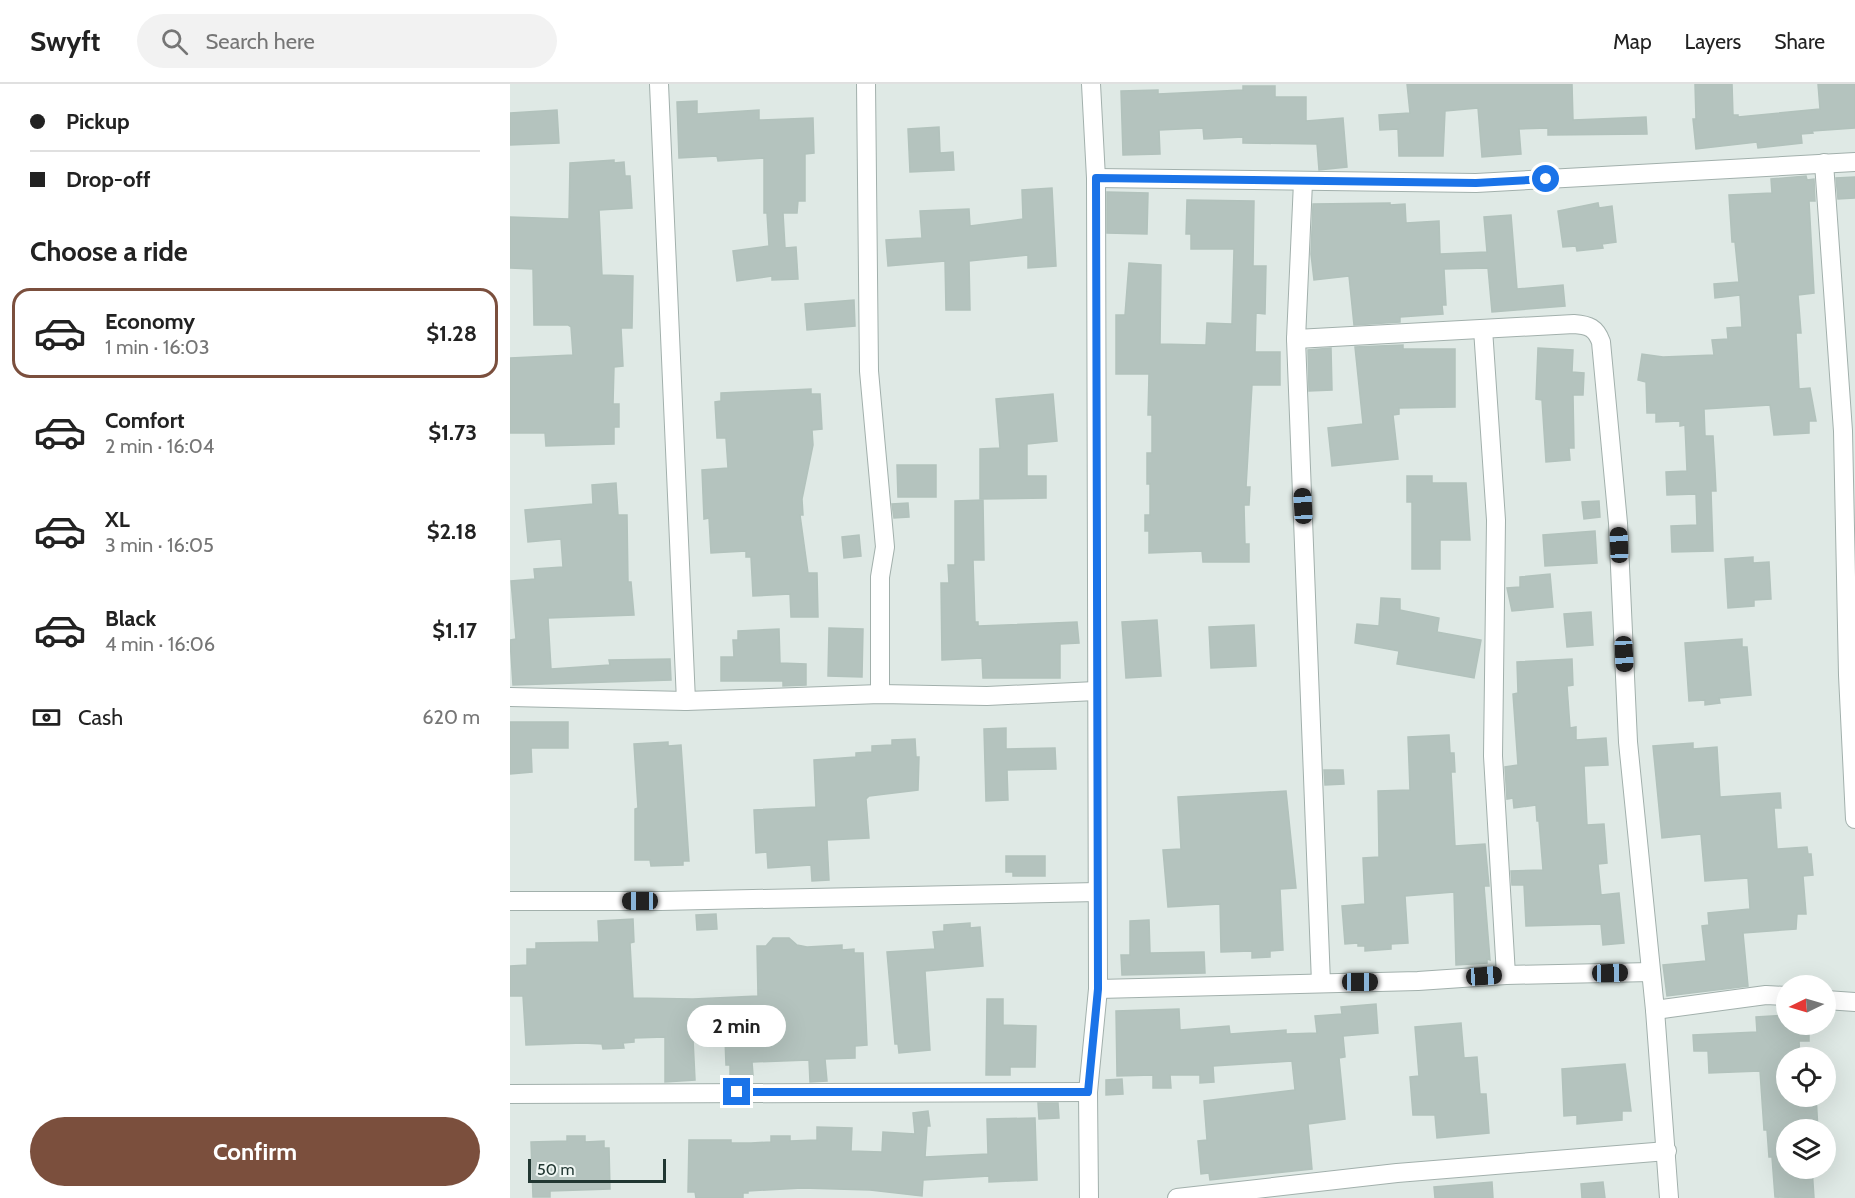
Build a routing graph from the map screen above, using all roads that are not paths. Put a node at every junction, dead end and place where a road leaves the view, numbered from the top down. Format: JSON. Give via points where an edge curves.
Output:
{"nodes":[{"id":1,"x":659,"y":84,"type":"edge"},
{"id":2,"x":866,"y":84,"type":"edge"},
{"id":3,"x":1091,"y":84,"type":"edge"},
{"id":4,"x":1855,"y":162,"type":"edge"},
{"id":5,"x":1824,"y":164,"type":"junction"},
{"id":6,"x":1096,"y":178,"type":"junction"},
{"id":7,"x":1303,"y":182,"type":"junction"},
{"id":8,"x":1483,"y":329,"type":"junction"},
{"id":9,"x":1296,"y":339,"type":"junction"},
{"id":10,"x":1096,"y":691,"type":"junction"},
{"id":11,"x":880,"y":694,"type":"junction"},
{"id":12,"x":510,"y":697,"type":"edge"},
{"id":13,"x":686,"y":701,"type":"junction"},
{"id":14,"x":1855,"y":819,"type":"edge"},
{"id":15,"x":1097,"y":892,"type":"junction"},
{"id":16,"x":510,"y":901,"type":"edge"},
{"id":17,"x":1651,"y":972,"type":"junction"},
{"id":18,"x":1506,"y":975,"type":"junction"},
{"id":19,"x":1321,"y":982,"type":"junction"},
{"id":20,"x":1098,"y":989,"type":"junction"},
{"id":21,"x":1776,"y":996,"type":"edge"},
{"id":22,"x":1836,"y":1001,"type":"edge"},
{"id":23,"x":1855,"y":1002,"type":"edge"},
{"id":24,"x":1655,"y":1010,"type":"junction"},
{"id":25,"x":1088,"y":1092,"type":"junction"},
{"id":26,"x":510,"y":1094,"type":"edge"},
{"id":27,"x":1667,"y":1151,"type":"junction"},
{"id":28,"x":1089,"y":1198,"type":"edge"},
{"id":29,"x":1176,"y":1198,"type":"edge"},
{"id":30,"x":1669,"y":1198,"type":"edge"}],
"edges":[{"from":1,"to":13,"type":"street"},
{"from":2,"to":11,"type":"street","via":[[869,371],[885,548],[880,577]]},
{"from":3,"to":6,"type":"street"},
{"from":4,"to":5,"type":"street"},
{"from":5,"to":7,"type":"street","via":[[1476,183]]},
{"from":5,"to":14,"type":"street","via":[[1843,431]]},
{"from":6,"to":7,"type":"street"},
{"from":6,"to":10,"type":"street"},
{"from":7,"to":9,"type":"street"},
{"from":8,"to":9,"type":"street"},
{"from":8,"to":17,"type":"street","via":[[1583,324],[1598,332],[1601,342],[1618,523],[1628,741]]},
{"from":8,"to":18,"type":"street","via":[[1496,520],[1493,756]]},
{"from":9,"to":19,"type":"street"},
{"from":10,"to":11,"type":"street","via":[[987,696]]},
{"from":10,"to":15,"type":"street"},
{"from":11,"to":13,"type":"street"},
{"from":12,"to":13,"type":"street"},
{"from":15,"to":16,"type":"street"},
{"from":15,"to":20,"type":"street"},
{"from":17,"to":18,"type":"street"},
{"from":17,"to":24,"type":"street"},
{"from":18,"to":19,"type":"street"},
{"from":19,"to":20,"type":"street"},
{"from":20,"to":25,"type":"street"},
{"from":21,"to":24,"type":"street"},
{"from":22,"to":23,"type":"street"},
{"from":24,"to":27,"type":"street"},
{"from":25,"to":26,"type":"street"},
{"from":25,"to":28,"type":"street"},
{"from":27,"to":29,"type":"street","via":[[1397,1173]]},
{"from":27,"to":30,"type":"street"}]}
